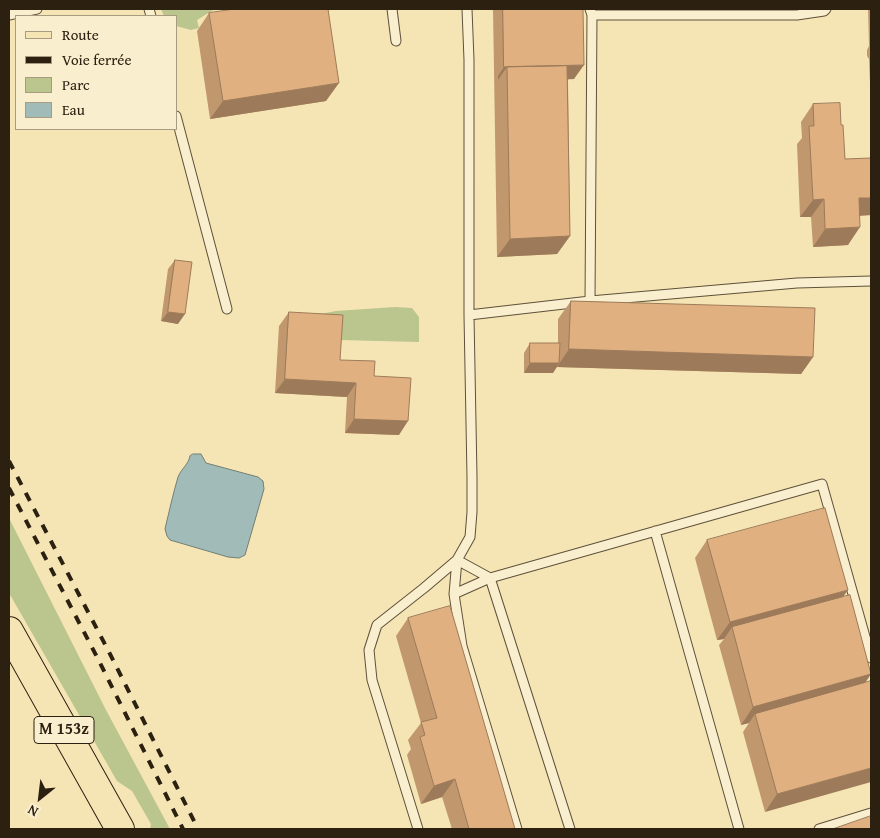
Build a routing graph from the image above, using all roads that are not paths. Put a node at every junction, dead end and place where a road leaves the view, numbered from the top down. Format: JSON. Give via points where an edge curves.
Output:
{"nodes":[{"id":1,"x":37,"y":9,"type":"edge"},
{"id":2,"x":392,"y":9,"type":"edge"},
{"id":3,"x":467,"y":9,"type":"edge"},
{"id":4,"x":826,"y":9,"type":"edge"},
{"id":5,"x":591,"y":12,"type":"edge"},
{"id":6,"x":9,"y":14,"type":"edge"},
{"id":7,"x":396,"y":41,"type":"dead end"},
{"id":8,"x":178,"y":124,"type":"edge"},
{"id":9,"x":871,"y":281,"type":"edge"},
{"id":10,"x":590,"y":301,"type":"junction"},
{"id":11,"x":227,"y":309,"type":"dead end"},
{"id":12,"x":469,"y":315,"type":"junction"},
{"id":13,"x":655,"y":531,"type":"junction"},
{"id":14,"x":457,"y":560,"type":"junction"},
{"id":15,"x":490,"y":578,"type":"junction"},
{"id":16,"x":454,"y":594,"type":"junction"},
{"id":17,"x":9,"y":631,"type":"edge"},
{"id":18,"x":871,"y":658,"type":"edge"},
{"id":19,"x":871,"y":813,"type":"edge"},
{"id":20,"x":120,"y":829,"type":"edge"},
{"id":21,"x":418,"y":829,"type":"edge"},
{"id":22,"x":517,"y":829,"type":"edge"},
{"id":23,"x":570,"y":829,"type":"edge"},
{"id":24,"x":739,"y":829,"type":"edge"},
{"id":25,"x":818,"y":829,"type":"edge"}],
"edges":[{"from":1,"to":6,"type":"lane"},
{"from":2,"to":7,"type":"lane"},
{"from":3,"to":12,"type":"lane"},
{"from":4,"to":5,"type":"lane","via":[[797,15]]},
{"from":5,"to":10,"type":"lane"},
{"from":8,"to":11,"type":"lane"},
{"from":9,"to":10,"type":"lane","via":[[797,283]]},
{"from":10,"to":12,"type":"lane"},
{"from":12,"to":14,"type":"lane","via":[[472,512],[470,537]]},
{"from":13,"to":15,"type":"lane"},
{"from":13,"to":18,"type":"lane","via":[[822,484]]},
{"from":13,"to":24,"type":"lane"},
{"from":14,"to":15,"type":"lane"},
{"from":14,"to":16,"type":"lane"},
{"from":14,"to":21,"type":"lane","via":[[377,625],[369,650],[372,680]]},
{"from":15,"to":16,"type":"lane"},
{"from":15,"to":23,"type":"lane"},
{"from":16,"to":22,"type":"lane","via":[[462,646]]},
{"from":17,"to":20,"type":"main road","number":"M 153z"},
{"from":19,"to":25,"type":"lane"}]}
